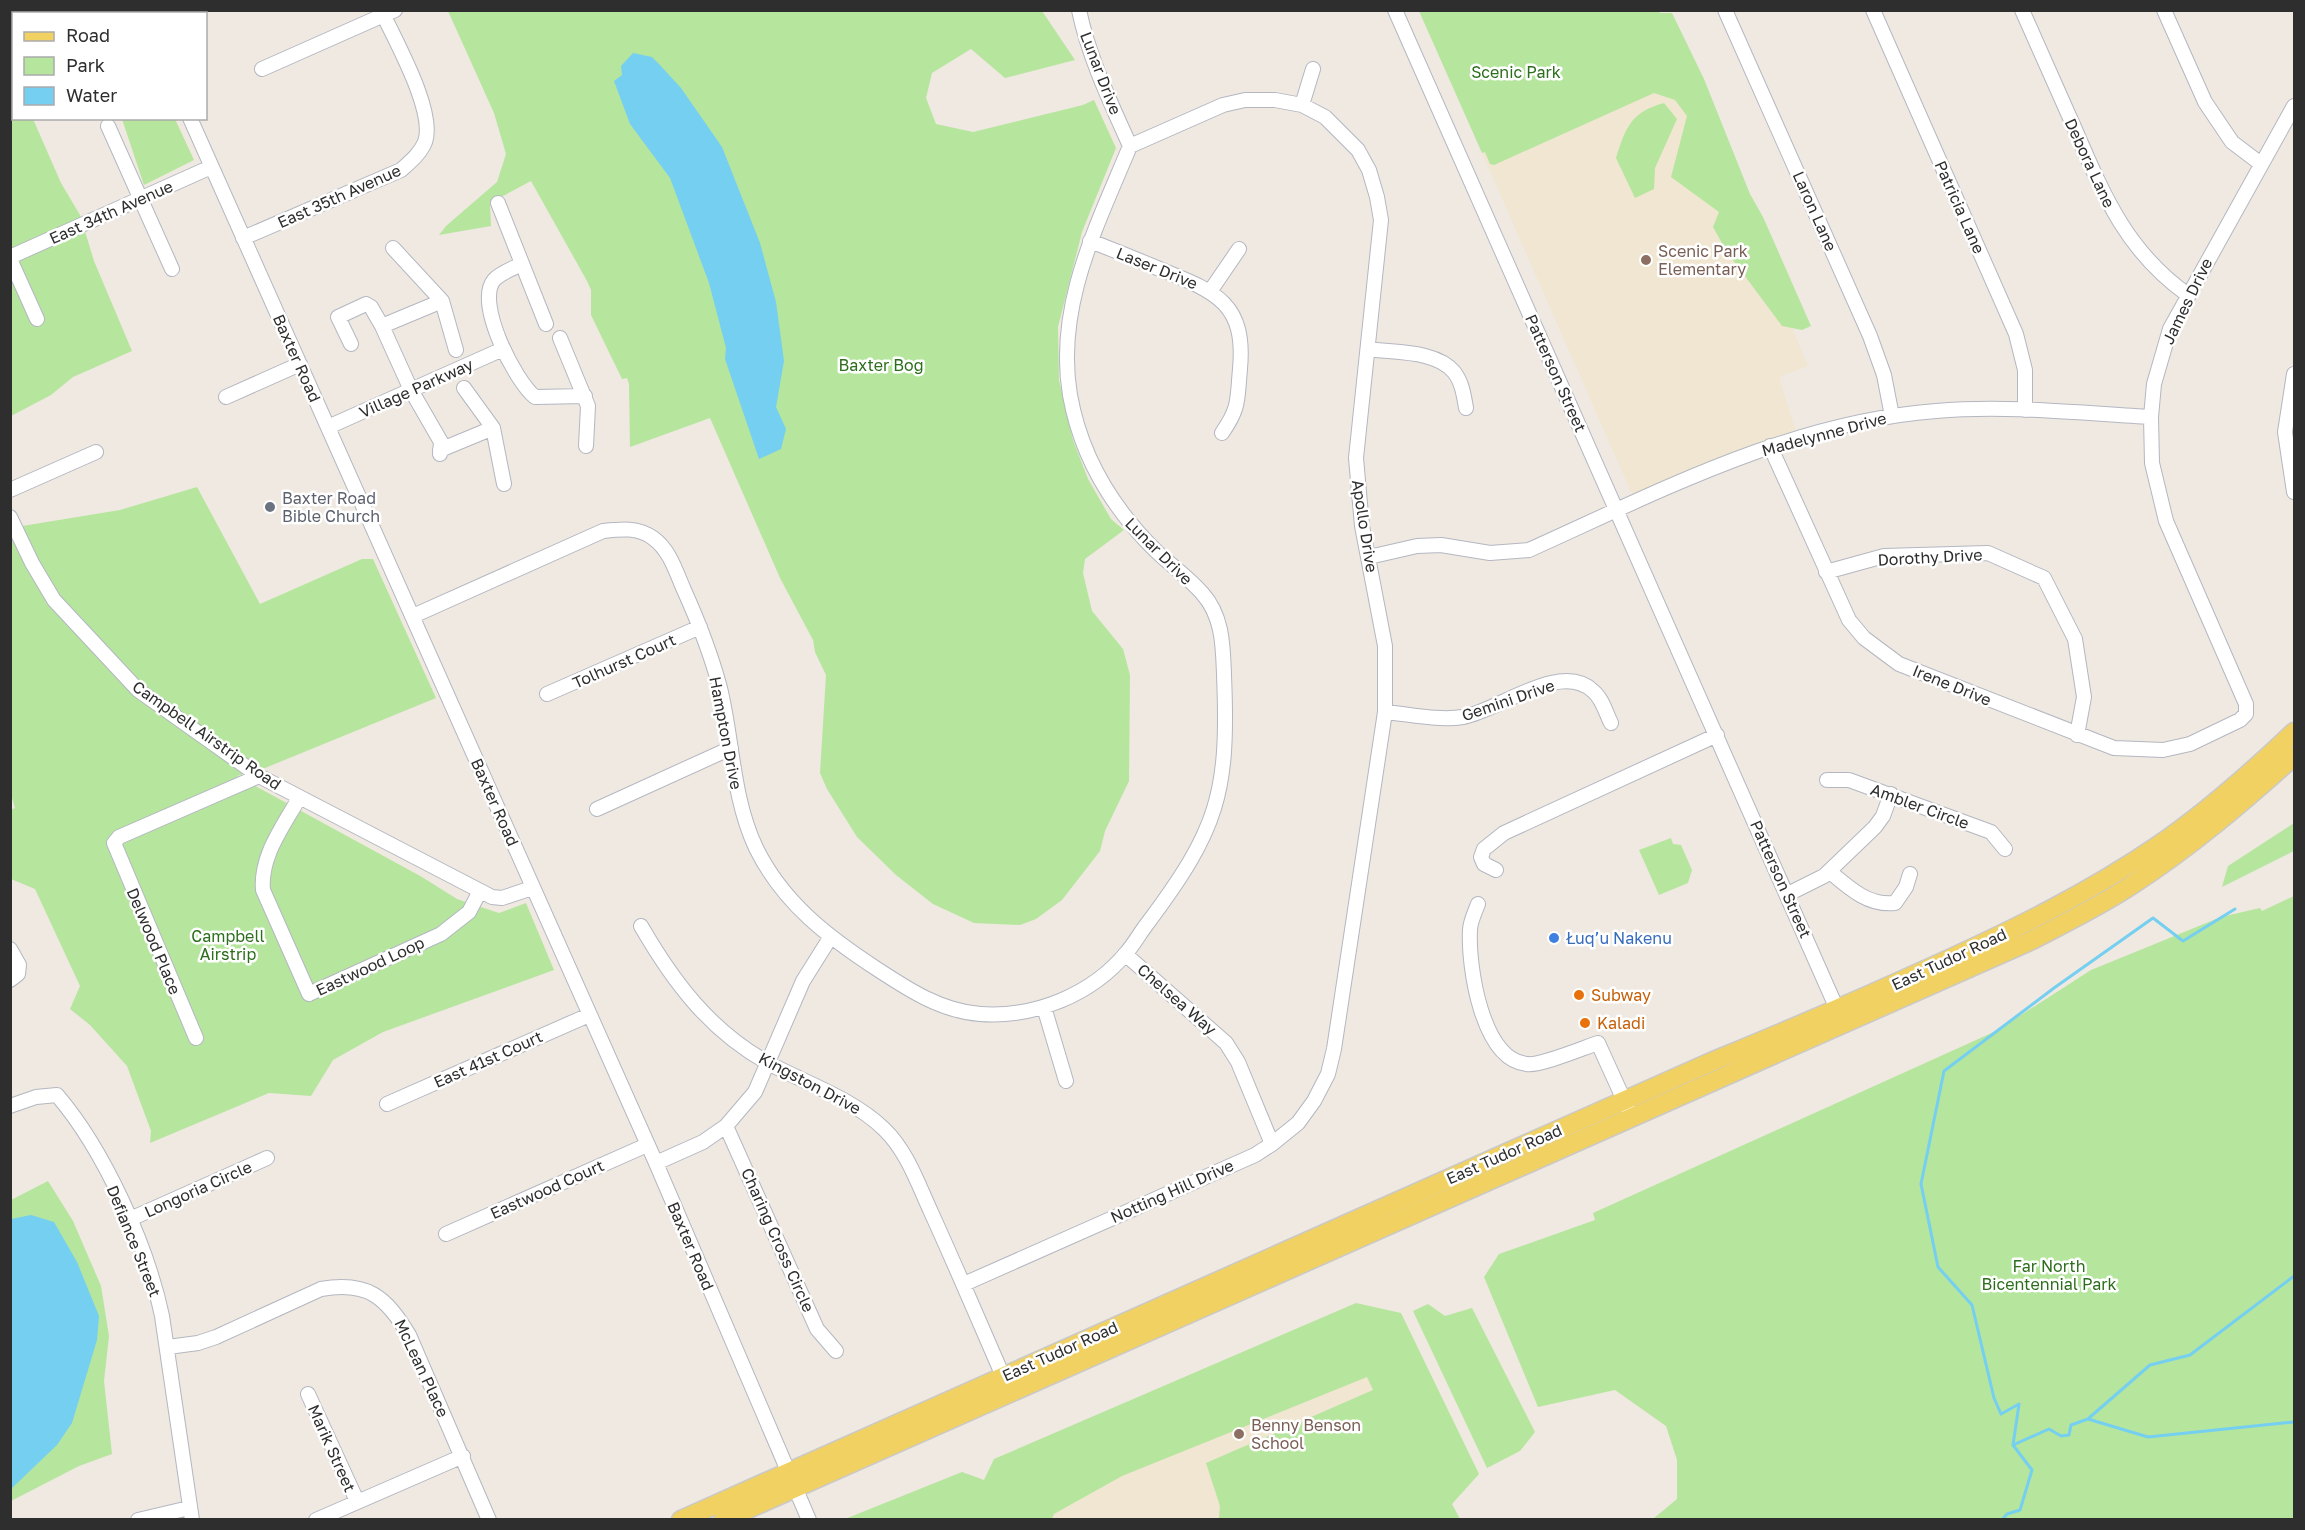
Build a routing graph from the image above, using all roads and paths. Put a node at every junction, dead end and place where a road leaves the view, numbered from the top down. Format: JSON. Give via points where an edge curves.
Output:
{"nodes":[{"id":1,"x":1079,"y":10,"type":"edge"},
{"id":2,"x":1395,"y":10,"type":"edge"},
{"id":3,"x":1725,"y":10,"type":"edge"},
{"id":4,"x":1873,"y":10,"type":"edge"},
{"id":5,"x":2022,"y":10,"type":"edge"},
{"id":6,"x":2164,"y":10,"type":"edge"},
{"id":7,"x":387,"y":12,"type":"edge"},
{"id":8,"x":262,"y":69,"type":"dead end"},
{"id":9,"x":1313,"y":69,"type":"dead end"},
{"id":10,"x":1302,"y":105,"type":"junction"},
{"id":11,"x":2295,"y":106,"type":"edge"},
{"id":12,"x":191,"y":120,"type":"edge"},
{"id":13,"x":108,"y":126,"type":"dead end"},
{"id":14,"x":1130,"y":146,"type":"junction"},
{"id":15,"x":2261,"y":164,"type":"junction"},
{"id":16,"x":211,"y":167,"type":"junction"},
{"id":17,"x":141,"y":198,"type":"junction"},
{"id":18,"x":498,"y":203,"type":"dead end"},
{"id":19,"x":243,"y":238,"type":"junction"},
{"id":20,"x":1090,"y":241,"type":"junction"},
{"id":21,"x":393,"y":249,"type":"dead end"},
{"id":22,"x":1239,"y":249,"type":"dead end"},
{"id":23,"x":10,"y":258,"type":"edge"},
{"id":24,"x":522,"y":264,"type":"junction"},
{"id":25,"x":172,"y":269,"type":"dead end"},
{"id":26,"x":1211,"y":290,"type":"junction"},
{"id":27,"x":2188,"y":295,"type":"junction"},
{"id":28,"x":442,"y":301,"type":"junction"},
{"id":29,"x":37,"y":320,"type":"dead end"},
{"id":30,"x":546,"y":324,"type":"dead end"},
{"id":31,"x":382,"y":326,"type":"junction"},
{"id":32,"x":560,"y":338,"type":"dead end"},
{"id":33,"x":351,"y":344,"type":"dead end"},
{"id":34,"x":456,"y":350,"type":"dead end"},
{"id":35,"x":503,"y":350,"type":"junction"},
{"id":36,"x":1368,"y":350,"type":"junction"},
{"id":37,"x":300,"y":363,"type":"junction"},
{"id":38,"x":2295,"y":374,"type":"edge"},
{"id":39,"x":464,"y":388,"type":"dead end"},
{"id":40,"x":411,"y":390,"type":"junction"},
{"id":41,"x":585,"y":396,"type":"junction"},
{"id":42,"x":225,"y":397,"type":"dead end"},
{"id":43,"x":1466,"y":408,"type":"dead end"},
{"id":44,"x":2025,"y":410,"type":"junction"},
{"id":45,"x":1892,"y":416,"type":"junction"},
{"id":46,"x":2151,"y":417,"type":"junction"},
{"id":47,"x":328,"y":427,"type":"junction"},
{"id":48,"x":493,"y":428,"type":"junction"},
{"id":49,"x":1222,"y":433,"type":"dead end"},
{"id":50,"x":586,"y":446,"type":"dead end"},
{"id":51,"x":1770,"y":446,"type":"junction"},
{"id":52,"x":96,"y":452,"type":"dead end"},
{"id":53,"x":504,"y":484,"type":"dead end"},
{"id":54,"x":10,"y":490,"type":"edge"},
{"id":55,"x":2295,"y":492,"type":"edge"},
{"id":56,"x":1616,"y":511,"type":"junction"},
{"id":57,"x":10,"y":517,"type":"edge"},
{"id":58,"x":1369,"y":556,"type":"junction"},
{"id":59,"x":1826,"y":572,"type":"junction"},
{"id":60,"x":413,"y":616,"type":"junction"},
{"id":61,"x":700,"y":627,"type":"junction"},
{"id":62,"x":547,"y":694,"type":"dead end"},
{"id":63,"x":1385,"y":711,"type":"junction"},
{"id":64,"x":2246,"y":714,"type":"joint"},
{"id":65,"x":1611,"y":723,"type":"dead end"},
{"id":66,"x":2295,"y":732,"type":"edge"},
{"id":67,"x":1717,"y":735,"type":"junction"},
{"id":68,"x":2077,"y":735,"type":"junction"},
{"id":69,"x":731,"y":748,"type":"junction"},
{"id":70,"x":2295,"y":756,"type":"edge"},
{"id":71,"x":259,"y":776,"type":"junction"},
{"id":72,"x":1827,"y":780,"type":"dead end"},
{"id":73,"x":1891,"y":794,"type":"junction"},
{"id":74,"x":299,"y":798,"type":"junction"},
{"id":75,"x":597,"y":809,"type":"dead end"},
{"id":76,"x":2005,"y":849,"type":"dead end"},
{"id":77,"x":1496,"y":870,"type":"dead end"},
{"id":78,"x":1829,"y":871,"type":"junction"},
{"id":79,"x":1910,"y":874,"type":"dead end"},
{"id":80,"x":532,"y":888,"type":"junction"},
{"id":81,"x":480,"y":891,"type":"junction"},
{"id":82,"x":1788,"y":894,"type":"junction"},
{"id":83,"x":1478,"y":904,"type":"dead end"},
{"id":84,"x":641,"y":926,"type":"dead end"},
{"id":85,"x":830,"y":938,"type":"junction"},
{"id":86,"x":10,"y":949,"type":"edge"},
{"id":87,"x":1125,"y":954,"type":"junction"},
{"id":88,"x":10,"y":980,"type":"edge"},
{"id":89,"x":1044,"y":1007,"type":"junction"},
{"id":90,"x":589,"y":1015,"type":"junction"},
{"id":91,"x":1840,"y":1017,"type":"junction"},
{"id":92,"x":196,"y":1038,"type":"dead end"},
{"id":93,"x":1334,"y":1049,"type":"joint"},
{"id":94,"x":769,"y":1063,"type":"junction"},
{"id":95,"x":1066,"y":1081,"type":"dead end"},
{"id":96,"x":387,"y":1104,"type":"dead end"},
{"id":97,"x":10,"y":1106,"type":"edge"},
{"id":98,"x":1628,"y":1108,"type":"junction"},
{"id":99,"x":726,"y":1126,"type":"junction"},
{"id":100,"x":1272,"y":1143,"type":"junction"},
{"id":101,"x":647,"y":1145,"type":"junction"},
{"id":102,"x":267,"y":1158,"type":"dead end"},
{"id":103,"x":656,"y":1163,"type":"junction"},
{"id":104,"x":128,"y":1220,"type":"junction"},
{"id":105,"x":446,"y":1234,"type":"dead end"},
{"id":106,"x":964,"y":1284,"type":"junction"},
{"id":107,"x":168,"y":1347,"type":"junction"},
{"id":108,"x":836,"y":1351,"type":"dead end"},
{"id":109,"x":1006,"y":1384,"type":"junction"},
{"id":110,"x":308,"y":1394,"type":"dead end"},
{"id":111,"x":463,"y":1456,"type":"junction"},
{"id":112,"x":792,"y":1479,"type":"junction"},
{"id":113,"x":357,"y":1501,"type":"junction"},
{"id":114,"x":191,"y":1514,"type":"edge"},
{"id":115,"x":138,"y":1520,"type":"edge"},
{"id":116,"x":316,"y":1520,"type":"edge"},
{"id":117,"x":489,"y":1520,"type":"edge"},
{"id":118,"x":681,"y":1520,"type":"edge"},
{"id":119,"x":723,"y":1520,"type":"edge"},
{"id":120,"x":809,"y":1520,"type":"edge"}],
"edges":[{"from":1,"to":14,"type":"street","name":"Lunar Drive","via":[[1096,70]]},
{"from":2,"to":56,"type":"street","name":"Patterson Street"},
{"from":3,"to":45,"type":"street","name":"Laron Lane","via":[[1870,336],[1884,375]]},
{"from":4,"to":44,"type":"street","name":"Patricia Lane","via":[[2016,334],[2025,370]]},
{"from":5,"to":27,"type":"street","name":"Debora Lane","via":[[2121,228],[2145,257]]},
{"from":6,"to":15,"type":"street","via":[[2205,102],[2232,142]]},
{"from":7,"to":8,"type":"street"},
{"from":7,"to":19,"type":"street","name":"East 35th Avenue","via":[[421,101],[427,121],[426,141],[401,170]]},
{"from":9,"to":10,"type":"street"},
{"from":10,"to":14,"type":"street","name":"Apollo Drive","via":[[1245,100],[1223,105]]},
{"from":10,"to":36,"type":"street","name":"Apollo Drive","via":[[1324,117],[1358,150],[1377,197],[1381,220]]},
{"from":11,"to":15,"type":"street","name":"James Drive"},
{"from":12,"to":16,"type":"street","name":"Baxter Road"},
{"from":13,"to":17,"type":"street"},
{"from":14,"to":20,"type":"street","name":"Lunar Drive"},
{"from":15,"to":27,"type":"street","name":"James Drive"},
{"from":16,"to":17,"type":"street","name":"East 34th Avenue"},
{"from":16,"to":19,"type":"street","name":"Baxter Road"},
{"from":17,"to":23,"type":"street","name":"East 34th Avenue"},
{"from":17,"to":25,"type":"street"},
{"from":18,"to":24,"type":"street"},
{"from":19,"to":37,"type":"street","name":"Baxter Road"},
{"from":20,"to":26,"type":"street","name":"Laser Drive"},
{"from":20,"to":87,"type":"street","name":"Lunar Drive","via":[[1069,317],[1070,391],[1077,426],[1102,485],[1148,544],[1205,596],[1222,638],[1227,740],[1214,816],[1189,866]]},
{"from":21,"to":28,"type":"street"},
{"from":22,"to":26,"type":"street"},
{"from":23,"to":29,"type":"street"},
{"from":24,"to":30,"type":"street"},
{"from":24,"to":35,"type":"street","via":[[494,280],[489,291]]},
{"from":26,"to":49,"type":"street","name":"Laser Drive","via":[[1237,324],[1242,346],[1236,412]]},
{"from":27,"to":46,"type":"street","name":"James Drive","via":[[2161,357]]},
{"from":28,"to":31,"type":"street"},
{"from":28,"to":34,"type":"street"},
{"from":31,"to":33,"type":"street","via":[[366,304],[343,313],[338,317]]},
{"from":31,"to":40,"type":"street"},
{"from":32,"to":41,"type":"street"},
{"from":35,"to":40,"type":"street","name":"Village Parkway"},
{"from":35,"to":41,"type":"street","via":[[516,377],[535,397]]},
{"from":36,"to":43,"type":"street","via":[[1426,356],[1445,364],[1461,386]]},
{"from":36,"to":58,"type":"street","name":"Apollo Drive","via":[[1356,458]]},
{"from":37,"to":42,"type":"street"},
{"from":37,"to":47,"type":"street","name":"Baxter Road"},
{"from":38,"to":55,"type":"street","via":[[2284,432]]},
{"from":39,"to":48,"type":"street"},
{"from":40,"to":47,"type":"street","name":"Village Parkway"},
{"from":40,"to":48,"type":"street","via":[[441,442],[440,452]]},
{"from":41,"to":50,"type":"street"},
{"from":44,"to":45,"type":"street","name":"Madelynne Drive"},
{"from":44,"to":46,"type":"street","name":"Madelynne Drive"},
{"from":45,"to":51,"type":"street","name":"Madelynne Drive"},
{"from":46,"to":64,"type":"street","name":"James Drive","via":[[2152,463],[2166,520],[2246,704]]},
{"from":47,"to":60,"type":"street","name":"Baxter Road"},
{"from":48,"to":53,"type":"street"},
{"from":51,"to":56,"type":"street","name":"Madelynne Drive"},
{"from":51,"to":59,"type":"street","name":"Irene Drive"},
{"from":52,"to":54,"type":"street"},
{"from":56,"to":58,"type":"street","name":"Madelynne Drive","via":[[1528,550],[1468,551],[1441,545]]},
{"from":56,"to":67,"type":"street","name":"Patterson Street"},
{"from":57,"to":71,"type":"street","name":"Campbell Airstrip Road","via":[[54,600],[138,690]]},
{"from":58,"to":63,"type":"street","name":"Apollo Drive","via":[[1386,646]]},
{"from":59,"to":68,"type":"street","name":"Irene Drive","via":[[1849,620],[1881,653],[1920,674]]},
{"from":59,"to":68,"type":"street","name":"Dorothy Drive","via":[[1884,556],[1988,553],[2044,578],[2075,639],[2085,697]]},
{"from":60,"to":61,"type":"street","name":"Hampton Drive","via":[[603,531],[619,529],[637,530],[660,543]]},
{"from":60,"to":80,"type":"street","name":"Baxter Road"},
{"from":61,"to":62,"type":"street","name":"Tolhurst Court"},
{"from":61,"to":69,"type":"street","name":"Hampton Drive","via":[[720,688]]},
{"from":63,"to":65,"type":"street","name":"Gemini Drive","via":[[1461,717],[1558,682],[1584,684],[1594,691]]},
{"from":63,"to":93,"type":"street","name":"Apollo Drive"},
{"from":64,"to":68,"type":"street","name":"Irene Drive","via":[[2217,733],[2163,750],[2114,748]]},
{"from":66,"to":91,"type":"main road","name":"East Tudor Road","via":[[2217,800],[2102,882]]},
{"from":67,"to":77,"type":"street","via":[[1504,833],[1484,849],[1481,857],[1484,864]]},
{"from":67,"to":82,"type":"street","name":"Patterson Street"},
{"from":69,"to":75,"type":"street"},
{"from":69,"to":85,"type":"street","name":"Hampton Drive","via":[[737,794],[759,853],[801,912]]},
{"from":70,"to":91,"type":"main road","name":"East Tudor Road","via":[[2227,815],[2120,892],[2030,941]]},
{"from":71,"to":74,"type":"street","name":"Campbell Airstrip Road"},
{"from":71,"to":92,"type":"street","name":"Delwood Place","via":[[119,837],[114,843]]},
{"from":72,"to":73,"type":"street","name":"Ambler Circle","via":[[1849,780]]},
{"from":73,"to":76,"type":"street","name":"Ambler Circle","via":[[1991,832]]},
{"from":73,"to":78,"type":"street","via":[[1875,827]]},
{"from":74,"to":81,"type":"street","name":"Campbell Airstrip Road"},
{"from":74,"to":81,"type":"street","name":"Eastwood Loop","via":[[264,862],[262,875],[263,890],[309,994],[448,929],[469,912]]},
{"from":78,"to":79,"type":"street","via":[[1853,891],[1879,905],[1895,903]]},
{"from":78,"to":82,"type":"street"},
{"from":80,"to":81,"type":"street","name":"Campbell Airstrip Road","via":[[502,898]]},
{"from":80,"to":90,"type":"street","name":"Baxter Road"},
{"from":82,"to":91,"type":"street","name":"Patterson Street"},
{"from":83,"to":98,"type":"street","via":[[1470,929],[1475,989],[1490,1034],[1507,1058],[1529,1065],[1598,1043]]},
{"from":84,"to":94,"type":"street","name":"Kingston Drive","via":[[662,963],[700,1011],[738,1045]]},
{"from":85,"to":89,"type":"street","name":"Hampton Drive","via":[[906,989],[939,1005],[979,1014],[1018,1013]]},
{"from":85,"to":94,"type":"street","via":[[803,981]]},
{"from":86,"to":88,"type":"street","via":[[19,965],[18,975]]},
{"from":87,"to":89,"type":"street","name":"Lunar Drive","via":[[1099,979]]},
{"from":87,"to":100,"type":"street","name":"Chelsea Way","via":[[1226,1043]]},
{"from":89,"to":95,"type":"street"},
{"from":90,"to":96,"type":"street","name":"East 41st Court"},
{"from":90,"to":101,"type":"street","name":"Baxter Road"},
{"from":91,"to":98,"type":"main road","name":"East Tudor Road"},
{"from":93,"to":100,"type":"street","name":"Notting Hill Drive","via":[[1328,1074],[1314,1101],[1298,1123]]},
{"from":94,"to":99,"type":"street","via":[[754,1092]]},
{"from":94,"to":106,"type":"street","name":"Kingston Drive","via":[[867,1114],[886,1131],[901,1150]]},
{"from":97,"to":104,"type":"street","name":"Defiance Street","via":[[57,1095],[90,1137]]},
{"from":98,"to":109,"type":"main road","name":"East Tudor Road"},
{"from":99,"to":103,"type":"street","via":[[704,1142]]},
{"from":99,"to":108,"type":"street","name":"Charing Cross Circle","via":[[817,1329]]},
{"from":100,"to":106,"type":"street","name":"Notting Hill Drive","via":[[1255,1155]]},
{"from":101,"to":103,"type":"street","name":"Baxter Road"},
{"from":101,"to":105,"type":"street","name":"Eastwood Court"},
{"from":102,"to":104,"type":"street","name":"Longoria Circle"},
{"from":103,"to":112,"type":"street","name":"Baxter Road"},
{"from":104,"to":107,"type":"street","name":"Defiance Street","via":[[156,1287]]},
{"from":106,"to":109,"type":"street","name":"Kingston Drive"},
{"from":107,"to":111,"type":"street","name":"McLean Place","via":[[216,1337],[321,1290],[340,1286],[377,1295],[394,1310],[409,1335]]},
{"from":107,"to":114,"type":"street","name":"Defiance Street"},
{"from":109,"to":112,"type":"main road","name":"East Tudor Road"},
{"from":110,"to":113,"type":"street","name":"Marik Street"},
{"from":111,"to":113,"type":"street"},
{"from":111,"to":117,"type":"street","name":"McLean Place"},
{"from":112,"to":118,"type":"main road","name":"East Tudor Road"},
{"from":112,"to":119,"type":"main road","name":"East Tudor Road"},
{"from":112,"to":120,"type":"street"},
{"from":113,"to":116,"type":"street"},
{"from":114,"to":115,"type":"street"}]}
